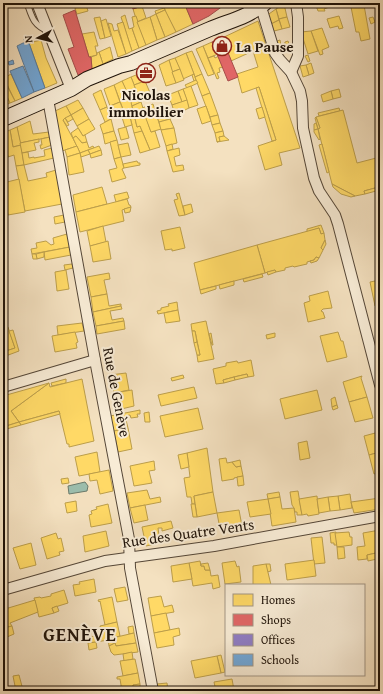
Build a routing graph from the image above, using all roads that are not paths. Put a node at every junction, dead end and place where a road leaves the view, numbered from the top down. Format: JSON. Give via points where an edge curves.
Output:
{"nodes":[{"id":1,"x":27,"y":3,"type":"edge"},
{"id":2,"x":37,"y":3,"type":"edge"},
{"id":3,"x":296,"y":3,"type":"edge"},
{"id":4,"x":258,"y":4,"type":"edge"},
{"id":5,"x":48,"y":31,"type":"junction"},
{"id":6,"x":291,"y":72,"type":"junction"},
{"id":7,"x":71,"y":89,"type":"junction"},
{"id":8,"x":48,"y":99,"type":"junction"},
{"id":9,"x":3,"y":119,"type":"edge"},
{"id":10,"x":95,"y":360,"type":"junction"},
{"id":11,"x":380,"y":385,"type":"edge"},
{"id":12,"x":3,"y":387,"type":"edge"},
{"id":13,"x":380,"y":516,"type":"edge"},
{"id":14,"x":130,"y":558,"type":"junction"},
{"id":15,"x":3,"y":590,"type":"edge"},
{"id":16,"x":153,"y":691,"type":"edge"}],
"edges":[{"from":1,"to":5,"type":"lane","via":[[33,20],[39,28]]},
{"from":2,"to":5,"type":"street"},
{"from":3,"to":6,"type":"street","via":[[298,56]]},
{"from":4,"to":6,"type":"street","via":[[275,53]]},
{"from":4,"to":7,"type":"main road","via":[[244,7],[212,28],[131,63],[89,89]]},
{"from":5,"to":7,"type":"street"},
{"from":6,"to":11,"type":"street","via":[[300,91],[303,128],[314,178],[338,224]]},
{"from":7,"to":8,"type":"main road"},
{"from":8,"to":9,"type":"main road"},
{"from":8,"to":10,"type":"street","name":"Rue de Genève"},
{"from":10,"to":12,"type":"street"},
{"from":10,"to":14,"type":"street","name":"Rue de Genève","via":[[129,538]]},
{"from":13,"to":14,"type":"street","name":"Rue des Quatre Vents","via":[[214,546]]},
{"from":14,"to":15,"type":"street","name":"Rue des Quatre Vents","via":[[105,561]]},
{"from":14,"to":16,"type":"street","name":"Rue de Genève","via":[[131,576]]}]}
